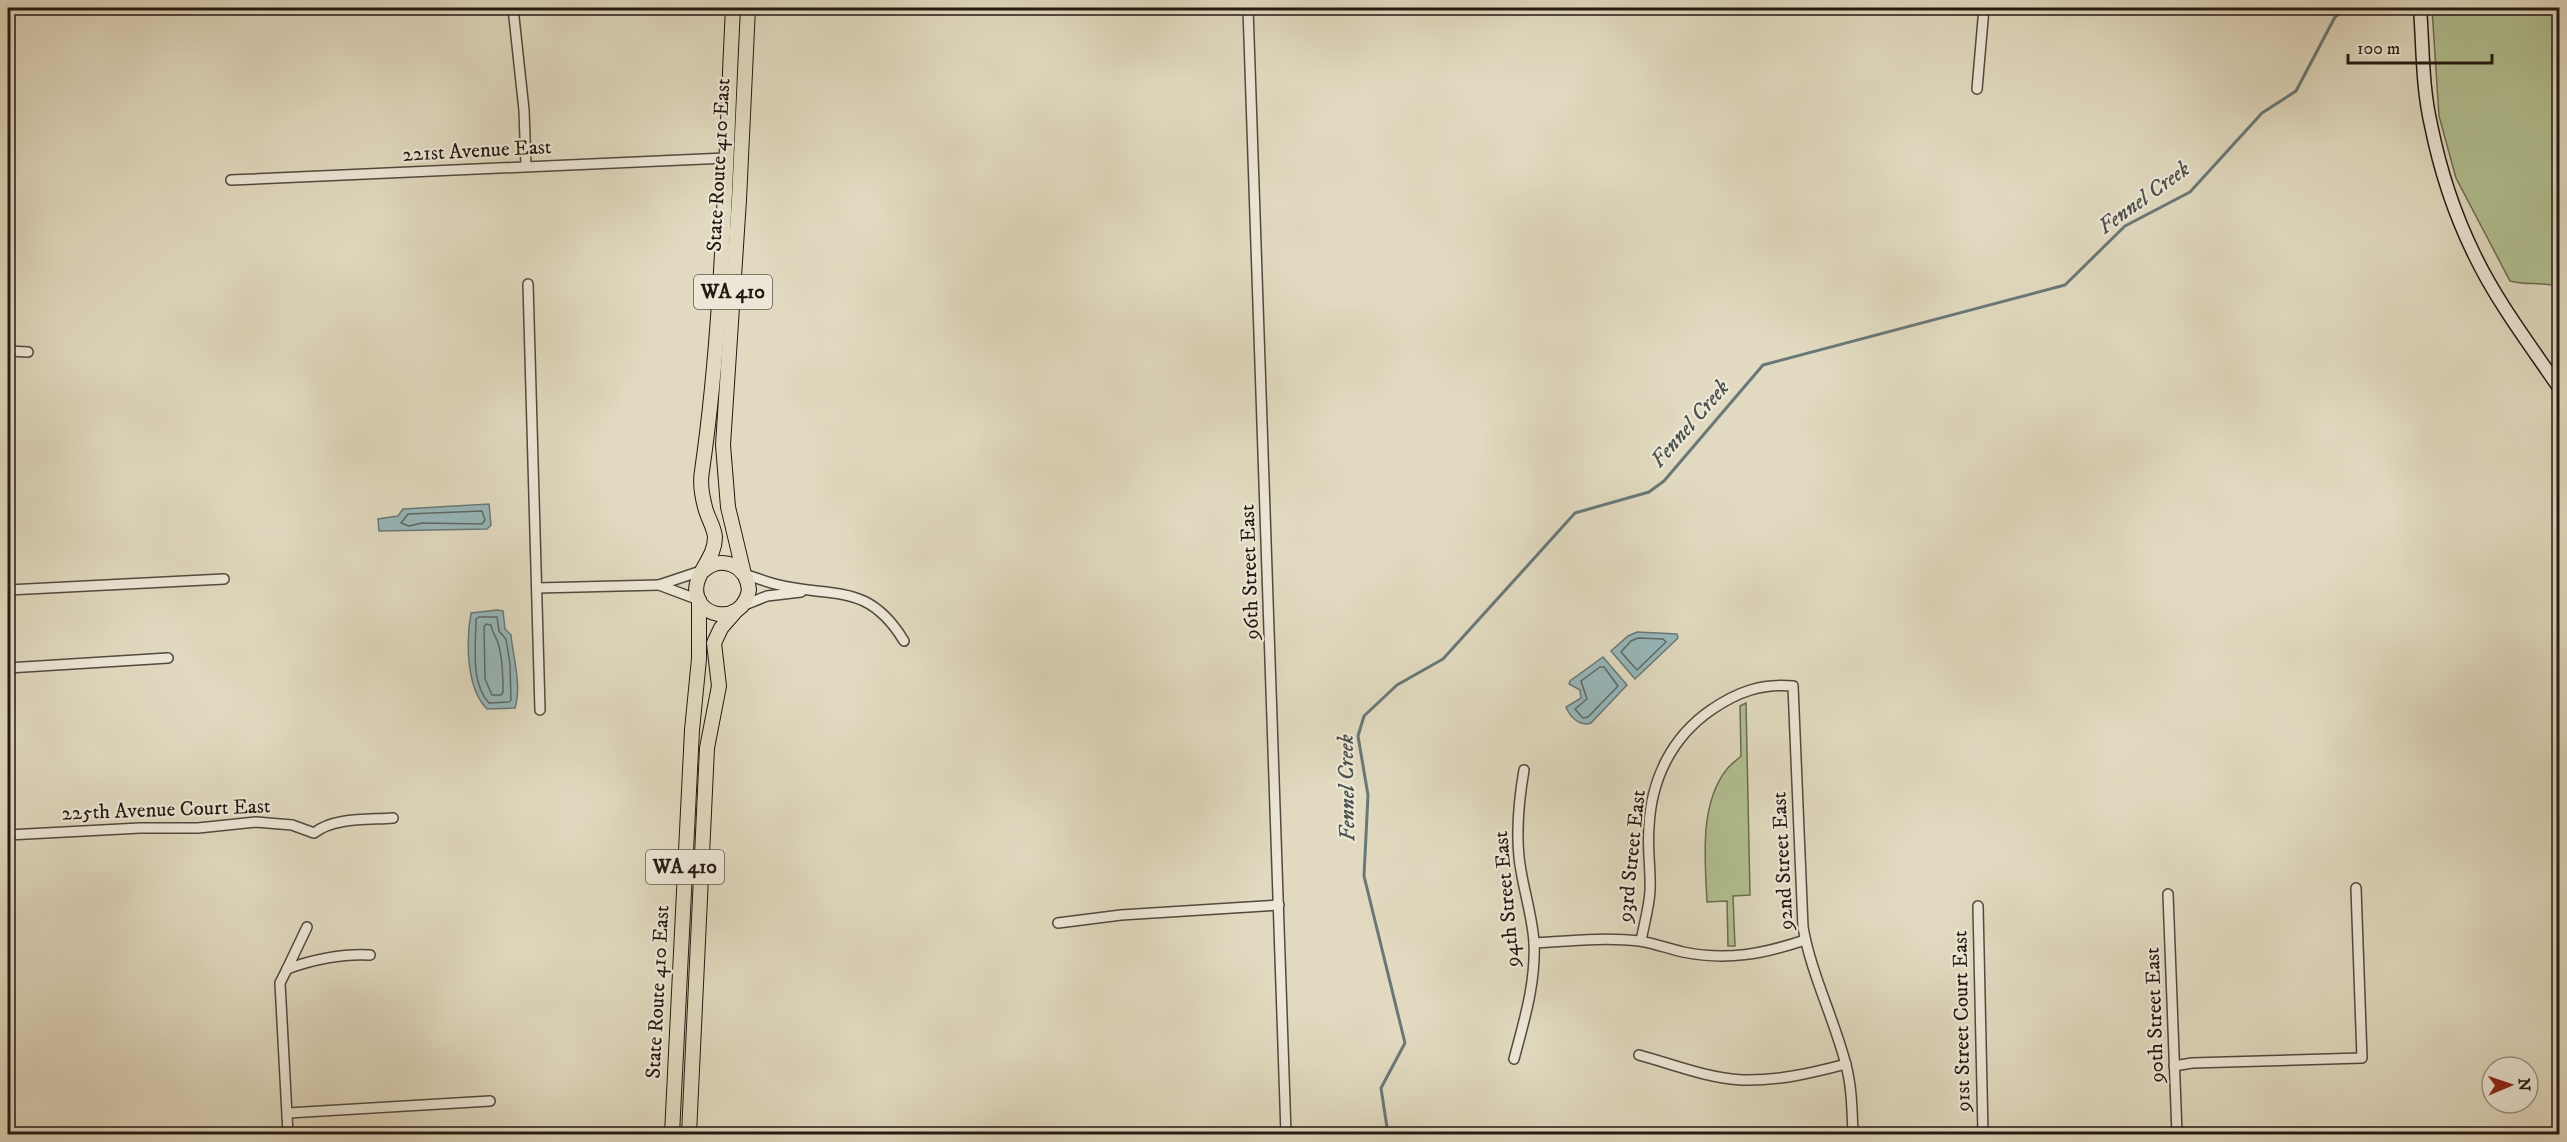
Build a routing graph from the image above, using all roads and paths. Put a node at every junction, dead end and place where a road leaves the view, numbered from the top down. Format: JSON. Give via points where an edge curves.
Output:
{"nodes":[{"id":1,"x":513,"y":8,"type":"edge"},
{"id":2,"x":733,"y":8,"type":"edge"},
{"id":3,"x":748,"y":8,"type":"edge"},
{"id":4,"x":1248,"y":8,"type":"edge"},
{"id":5,"x":1984,"y":8,"type":"edge"},
{"id":6,"x":2420,"y":8,"type":"edge"},
{"id":7,"x":1977,"y":89,"type":"dead end"},
{"id":8,"x":726,"y":158,"type":"junction"},
{"id":9,"x":526,"y":166,"type":"junction"},
{"id":10,"x":231,"y":180,"type":"dead end"},
{"id":11,"x":528,"y":284,"type":"dead end"},
{"id":12,"x":8,"y":351,"type":"edge"},
{"id":13,"x":28,"y":352,"type":"dead end"},
{"id":14,"x":2559,"y":389,"type":"edge"},
{"id":15,"x":704,"y":570,"type":"junction"},
{"id":16,"x":744,"y":574,"type":"junction"},
{"id":17,"x":224,"y":579,"type":"dead end"},
{"id":18,"x":659,"y":585,"type":"junction"},
{"id":19,"x":537,"y":588,"type":"junction"},
{"id":20,"x":8,"y":590,"type":"edge"},
{"id":21,"x":815,"y":590,"type":"junction"},
{"id":22,"x":699,"y":600,"type":"junction"},
{"id":23,"x":739,"y":609,"type":"junction"},
{"id":24,"x":904,"y":641,"type":"dead end"},
{"id":25,"x":168,"y":658,"type":"dead end"},
{"id":26,"x":8,"y":668,"type":"edge"},
{"id":27,"x":1793,"y":686,"type":"joint"},
{"id":28,"x":540,"y":710,"type":"dead end"},
{"id":29,"x":1524,"y":770,"type":"dead end"},
{"id":30,"x":393,"y":818,"type":"dead end"},
{"id":31,"x":8,"y":835,"type":"edge"},
{"id":32,"x":2355,"y":888,"type":"dead end"},
{"id":33,"x":2168,"y":894,"type":"dead end"},
{"id":34,"x":1279,"y":905,"type":"junction"},
{"id":35,"x":1977,"y":906,"type":"dead end"},
{"id":36,"x":1058,"y":923,"type":"dead end"},
{"id":37,"x":307,"y":927,"type":"dead end"},
{"id":38,"x":1805,"y":940,"type":"junction"},
{"id":39,"x":1641,"y":941,"type":"junction"},
{"id":40,"x":1534,"y":943,"type":"junction"},
{"id":41,"x":370,"y":956,"type":"dead end"},
{"id":42,"x":287,"y":969,"type":"junction"},
{"id":43,"x":1639,"y":1055,"type":"dead end"},
{"id":44,"x":1514,"y":1059,"type":"dead end"},
{"id":45,"x":1846,"y":1064,"type":"junction"},
{"id":46,"x":2174,"y":1066,"type":"junction"},
{"id":47,"x":490,"y":1101,"type":"dead end"},
{"id":48,"x":288,"y":1113,"type":"junction"},
{"id":49,"x":288,"y":1134,"type":"edge"},
{"id":50,"x":672,"y":1134,"type":"edge"},
{"id":51,"x":688,"y":1134,"type":"edge"},
{"id":52,"x":1286,"y":1134,"type":"edge"},
{"id":53,"x":1853,"y":1134,"type":"edge"},
{"id":54,"x":1983,"y":1134,"type":"edge"},
{"id":55,"x":2177,"y":1134,"type":"edge"}],
"edges":[{"from":1,"to":9,"type":"street"},
{"from":2,"to":8,"type":"main road","name":"State Route 410 East","number":"WA 410"},
{"from":3,"to":16,"type":"main road","name":"State Route 410 East","number":"WA 410","via":[[723,445],[728,507]]},
{"from":4,"to":34,"type":"street","name":"96th Street East"},
{"from":5,"to":7,"type":"street"},
{"from":6,"to":14,"type":"street","via":[[2430,123],[2444,181],[2489,282]]},
{"from":8,"to":9,"type":"street","name":"221st Avenue East"},
{"from":8,"to":15,"type":"main road","name":"State Route 410 East","number":"WA 410","via":[[712,400],[701,473],[705,507],[715,536]]},
{"from":9,"to":10,"type":"street","name":"221st Avenue East"},
{"from":11,"to":19,"type":"street"},
{"from":12,"to":13,"type":"street"},
{"from":15,"to":16,"type":"main road","via":[[727,562]]},
{"from":15,"to":18,"type":"street"},
{"from":15,"to":22,"type":"main road","number":"WA 410","via":[[696,587]]},
{"from":16,"to":21,"type":"street"},
{"from":16,"to":23,"type":"main road","number":"WA 410","via":[[748,590]]},
{"from":17,"to":20,"type":"street"},
{"from":18,"to":19,"type":"street"},
{"from":18,"to":22,"type":"street"},
{"from":19,"to":28,"type":"street"},
{"from":21,"to":23,"type":"street","via":[[775,594]]},
{"from":21,"to":24,"type":"street","via":[[837,592],[868,604],[886,617]]},
{"from":22,"to":23,"type":"main road","via":[[706,609],[718,614]]},
{"from":22,"to":50,"type":"main road","name":"State Route 410 East","number":"WA 410"},
{"from":23,"to":51,"type":"main road","name":"State Route 410 East","number":"WA 410","via":[[721,628],[714,643],[719,686],[705,767]]},
{"from":25,"to":26,"type":"street"},
{"from":27,"to":38,"type":"street","name":"92nd Street East"},
{"from":27,"to":39,"type":"street","name":"93rd Street East","via":[[1775,684],[1749,689],[1720,704],[1687,729],[1674,746],[1659,774],[1650,810],[1650,894]]},
{"from":29,"to":40,"type":"street","name":"94th Street East","via":[[1519,804],[1519,857]]},
{"from":30,"to":31,"type":"street","name":"225th Avenue Court East","via":[[339,823],[314,833],[292,825],[256,822]]},
{"from":32,"to":46,"type":"street","via":[[2362,1059]]},
{"from":33,"to":46,"type":"street","name":"90th Street East"},
{"from":34,"to":36,"type":"street"},
{"from":34,"to":52,"type":"street","name":"96th Street East"},
{"from":35,"to":54,"type":"street","name":"91st Street Court East"},
{"from":37,"to":42,"type":"street"},
{"from":38,"to":39,"type":"street","via":[[1760,954],[1726,956],[1684,952]]},
{"from":38,"to":45,"type":"street","name":"92nd Street East"},
{"from":39,"to":40,"type":"street"},
{"from":40,"to":44,"type":"street","name":"94th Street East","via":[[1530,996]]},
{"from":41,"to":42,"type":"street","via":[[337,958]]},
{"from":42,"to":48,"type":"street","via":[[280,983]]},
{"from":43,"to":45,"type":"street","via":[[1741,1080],[1792,1077]]},
{"from":45,"to":53,"type":"street","name":"92nd Street East"},
{"from":46,"to":55,"type":"street","name":"90th Street East"},
{"from":47,"to":48,"type":"street"},
{"from":48,"to":49,"type":"street"}]}
